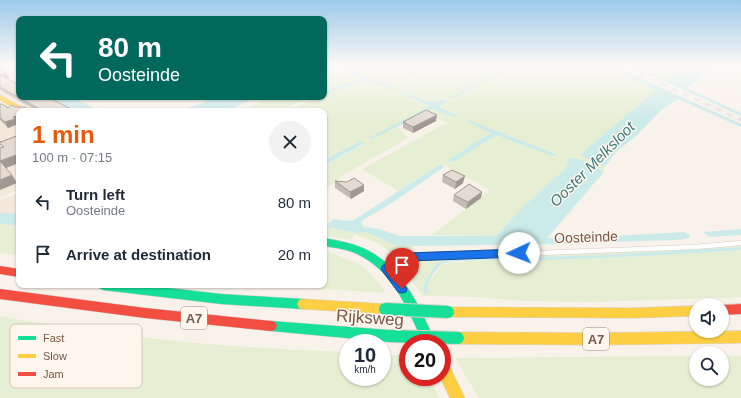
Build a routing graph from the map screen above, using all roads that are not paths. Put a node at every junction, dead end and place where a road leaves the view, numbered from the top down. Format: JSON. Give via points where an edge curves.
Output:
{"nodes":[{"id":1,"x":0,"y":97,"type":"edge"},
{"id":2,"x":19,"y":108,"type":"edge"},
{"id":3,"x":327,"y":243,"type":"edge"},
{"id":4,"x":741,"y":243,"type":"edge"},
{"id":5,"x":386,"y":269,"type":"junction"},
{"id":6,"x":0,"y":270,"type":"edge"},
{"id":7,"x":16,"y":273,"type":"edge"},
{"id":8,"x":128,"y":288,"type":"edge"},
{"id":9,"x":0,"y":294,"type":"edge"},
{"id":10,"x":741,"y":309,"type":"edge"},
{"id":11,"x":729,"y":310,"type":"edge"},
{"id":12,"x":689,"y":311,"type":"edge"},
{"id":13,"x":426,"y":334,"type":"edge"},
{"id":14,"x":739,"y":337,"type":"edge"},
{"id":15,"x":451,"y":384,"type":"edge"},
{"id":16,"x":458,"y":398,"type":"edge"}],
"edges":[{"from":1,"to":2,"type":"main road"},
{"from":3,"to":5,"type":"main road","via":[[364,253]]},
{"from":4,"to":5,"type":"lane","name":"Oosteinde","via":[[407,258]]},
{"from":5,"to":13,"type":"main road","via":[[407,296]]},
{"from":6,"to":7,"type":"main road"},
{"from":8,"to":12,"type":"main road","name":"Rijksweg","number":"A7","bridge":true,"via":[[221,299],[448,312]]},
{"from":9,"to":14,"type":"main road","name":"Rijksweg","number":"A7","bridge":true,"via":[[104,309],[389,336],[596,339]]},
{"from":10,"to":11,"type":"main road"},
{"from":15,"to":16,"type":"main road"}]}
